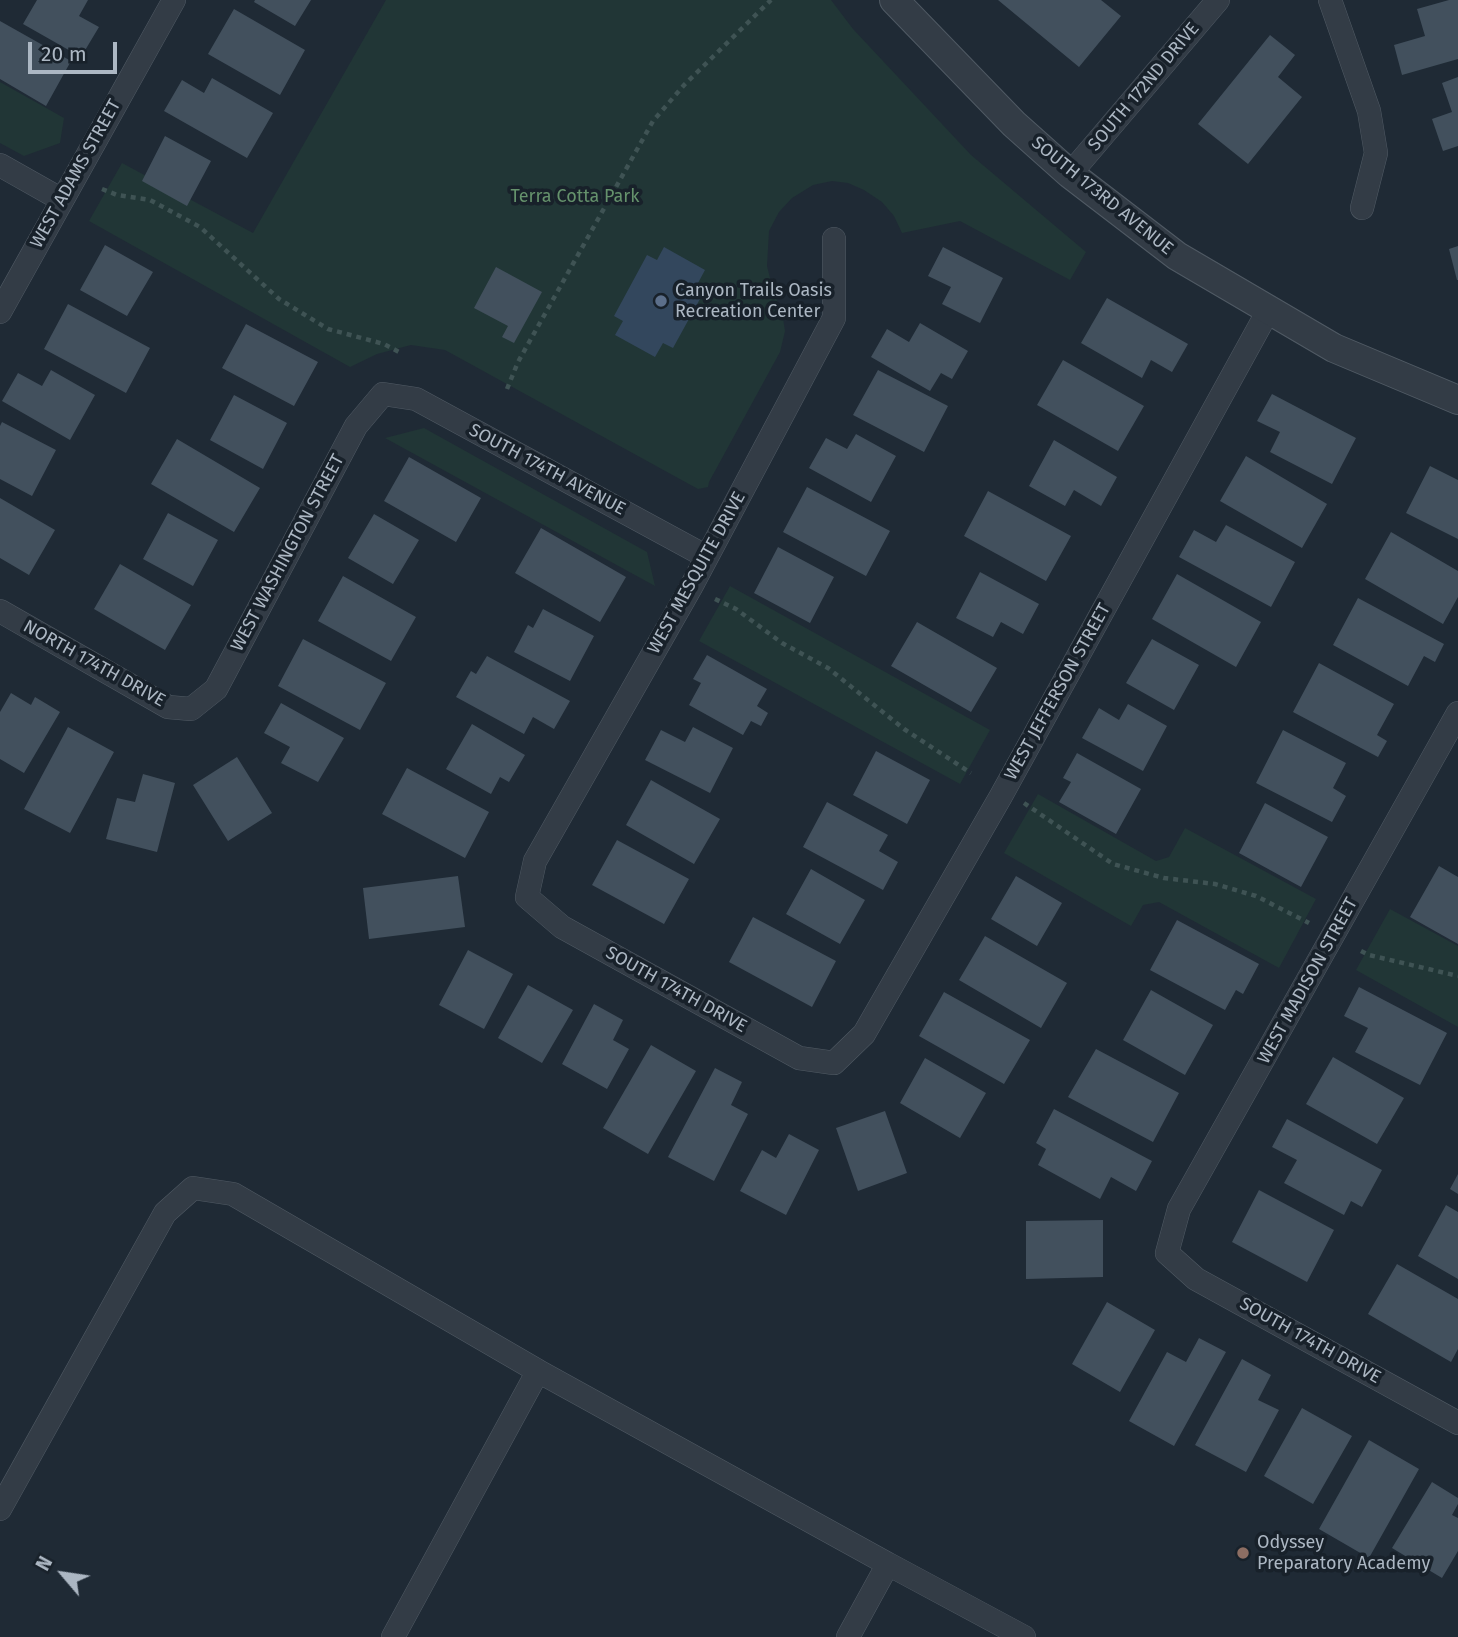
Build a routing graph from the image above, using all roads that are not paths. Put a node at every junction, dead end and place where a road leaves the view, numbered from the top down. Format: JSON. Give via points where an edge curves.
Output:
{"nodes":[{"id":1,"x":174,"y":0,"type":"edge"},
{"id":2,"x":894,"y":0,"type":"edge"},
{"id":3,"x":1218,"y":0,"type":"edge"},
{"id":4,"x":1330,"y":0,"type":"edge"},
{"id":5,"x":0,"y":165,"type":"edge"},
{"id":6,"x":1070,"y":174,"type":"junction"},
{"id":7,"x":62,"y":200,"type":"junction"},
{"id":8,"x":1362,"y":208,"type":"dead end"},
{"id":9,"x":834,"y":239,"type":"dead end"},
{"id":10,"x":1268,"y":311,"type":"junction"},
{"id":11,"x":0,"y":312,"type":"edge"},
{"id":12,"x":383,"y":394,"type":"joint"},
{"id":13,"x":1458,"y":400,"type":"edge"},
{"id":14,"x":707,"y":557,"type":"junction"},
{"id":15,"x":0,"y":611,"type":"edge"},
{"id":16,"x":191,"y":709,"type":"joint"},
{"id":17,"x":1458,"y":713,"type":"edge"},
{"id":18,"x":527,"y":898,"type":"joint"},
{"id":19,"x":834,"y":1063,"type":"joint"},
{"id":20,"x":1167,"y":1253,"type":"joint"},
{"id":21,"x":538,"y":1371,"type":"junction"},
{"id":22,"x":1458,"y":1423,"type":"edge"},
{"id":23,"x":0,"y":1509,"type":"edge"},
{"id":24,"x":888,"y":1564,"type":"junction"},
{"id":25,"x":393,"y":1637,"type":"edge"},
{"id":26,"x":848,"y":1637,"type":"edge"},
{"id":27,"x":1024,"y":1637,"type":"edge"}],
"edges":[{"from":1,"to":7,"type":"street","name":"WEST ADAMS STREET"},
{"from":2,"to":6,"type":"street","name":"SOUTH 173RD AVENUE","via":[[1014,124]]},
{"from":3,"to":6,"type":"street","name":"SOUTH 172ND DRIVE"},
{"from":4,"to":8,"type":"street","via":[[1369,111],[1376,153]]},
{"from":5,"to":7,"type":"street"},
{"from":6,"to":10,"type":"street","name":"SOUTH 173RD AVENUE","via":[[1177,256]]},
{"from":7,"to":11,"type":"street","name":"WEST ADAMS STREET"},
{"from":9,"to":14,"type":"street","name":"WEST MESQUITE DRIVE","via":[[834,318]]},
{"from":10,"to":13,"type":"street","name":"SOUTH 173RD AVENUE","via":[[1334,348]]},
{"from":10,"to":19,"type":"street","name":"WEST JEFFERSON STREET","via":[[1001,796],[864,1034]]},
{"from":12,"to":14,"type":"street","name":"SOUTH 174TH AVENUE","via":[[416,400]]},
{"from":12,"to":16,"type":"street","name":"WEST WASHINGTON STREET","via":[[356,426],[216,689]]},
{"from":14,"to":18,"type":"street","name":"WEST MESQUITE DRIVE","via":[[535,860]]},
{"from":15,"to":16,"type":"street","name":"NORTH 174TH DRIVE","via":[[168,707]]},
{"from":17,"to":20,"type":"street","name":"WEST MADISON STREET","via":[[1180,1209]]},
{"from":18,"to":19,"type":"street","name":"SOUTH 174TH DRIVE","via":[[562,927],[799,1058]]},
{"from":20,"to":22,"type":"street","name":"SOUTH 174TH DRIVE","via":[[1196,1279]]},
{"from":21,"to":23,"type":"street","via":[[233,1194],[193,1188],[165,1213]]},
{"from":21,"to":24,"type":"street"},
{"from":21,"to":25,"type":"street"},
{"from":24,"to":26,"type":"street"},
{"from":24,"to":27,"type":"street"}]}
